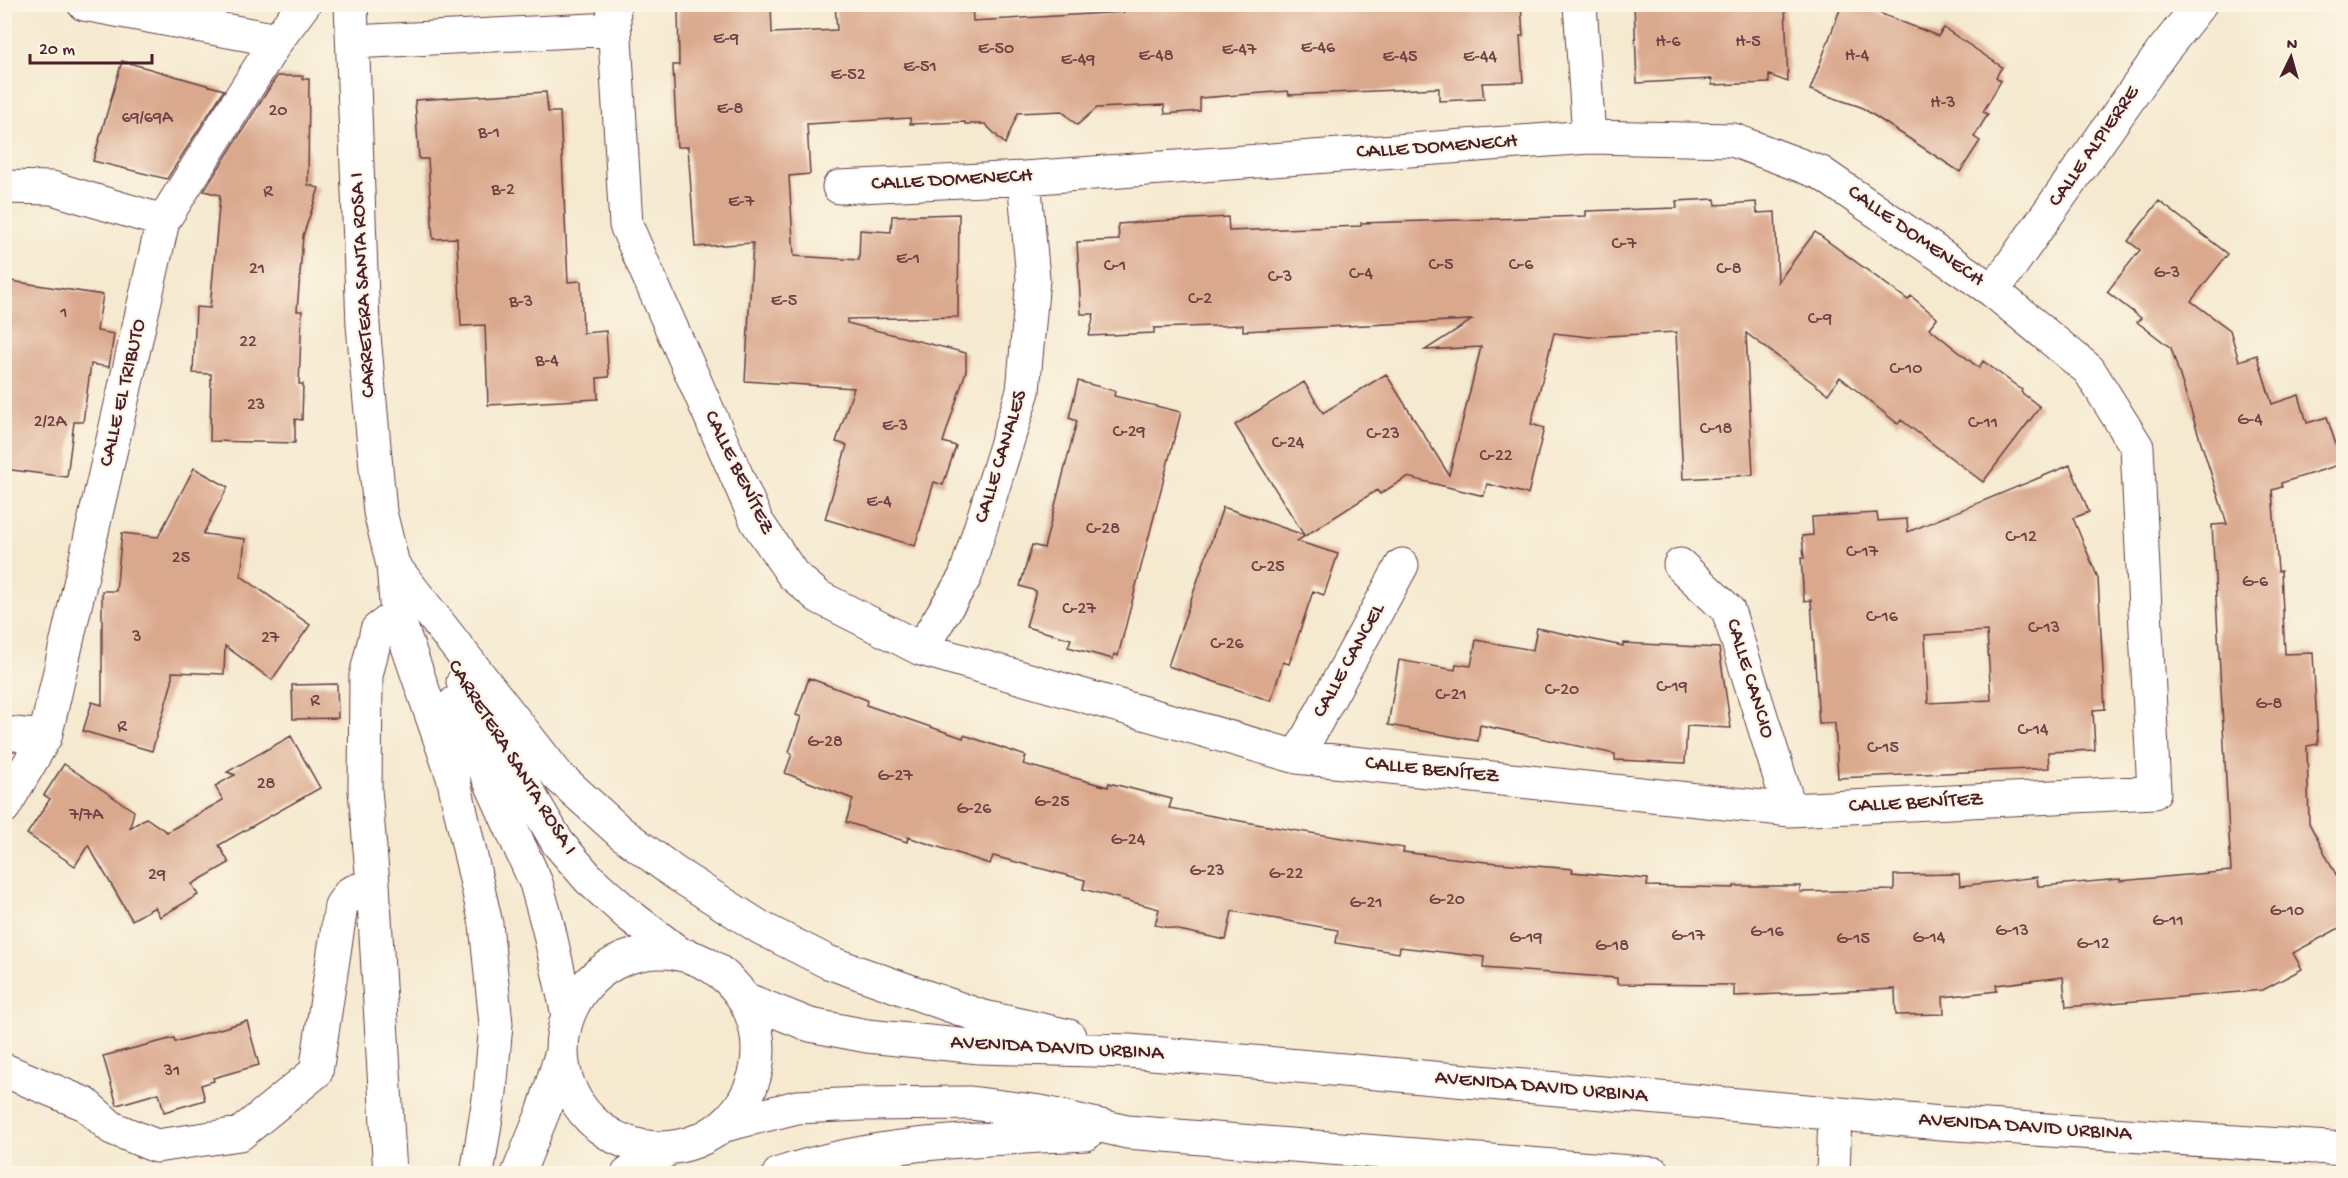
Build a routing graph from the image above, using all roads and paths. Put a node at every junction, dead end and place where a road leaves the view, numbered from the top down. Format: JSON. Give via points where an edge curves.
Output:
{"nodes":[{"id":1,"x":84,"y":4,"type":"edge"},
{"id":2,"x":304,"y":4,"type":"edge"},
{"id":3,"x":351,"y":4,"type":"edge"},
{"id":4,"x":1580,"y":4,"type":"edge"},
{"id":5,"x":2200,"y":4,"type":"edge"},
{"id":6,"x":614,"y":17,"type":"edge"},
{"id":7,"x":277,"y":40,"type":"junction"},
{"id":8,"x":353,"y":42,"type":"junction"},
{"id":9,"x":1589,"y":137,"type":"junction"},
{"id":10,"x":1024,"y":178,"type":"junction"},
{"id":11,"x":4,"y":187,"type":"edge"},
{"id":12,"x":840,"y":187,"type":"dead end"},
{"id":13,"x":163,"y":221,"type":"junction"},
{"id":14,"x":1993,"y":291,"type":"junction"},
{"id":15,"x":393,"y":565,"type":"junction"},
{"id":16,"x":1402,"y":565,"type":"dead end"},
{"id":17,"x":1680,"y":565,"type":"dead end"},
{"id":18,"x":397,"y":615,"type":"junction"},
{"id":19,"x":921,"y":649,"type":"junction"},
{"id":20,"x":4,"y":733,"type":"edge"},
{"id":21,"x":45,"y":737,"type":"junction"},
{"id":22,"x":1297,"y":757,"type":"junction"},
{"id":23,"x":4,"y":807,"type":"edge"},
{"id":24,"x":1790,"y":810,"type":"junction"},
{"id":25,"x":374,"y":884,"type":"junction"},
{"id":26,"x":680,"y":954,"type":"junction"},
{"id":27,"x":745,"y":999,"type":"junction"},
{"id":28,"x":568,"y":1016,"type":"junction"},
{"id":29,"x":1129,"y":1051,"type":"junction"},
{"id":30,"x":561,"y":1055,"type":"junction"},
{"id":31,"x":4,"y":1070,"type":"edge"},
{"id":32,"x":1835,"y":1114,"type":"junction"},
{"id":33,"x":725,"y":1125,"type":"junction"},
{"id":34,"x":1126,"y":1132,"type":"junction"},
{"id":35,"x":670,"y":1148,"type":"junction"},
{"id":36,"x":2343,"y":1149,"type":"edge"},
{"id":37,"x":390,"y":1173,"type":"edge"},
{"id":38,"x":477,"y":1173,"type":"edge"},
{"id":39,"x":518,"y":1173,"type":"edge"},
{"id":40,"x":628,"y":1173,"type":"edge"},
{"id":41,"x":778,"y":1173,"type":"edge"},
{"id":42,"x":1655,"y":1173,"type":"edge"},
{"id":43,"x":1833,"y":1173,"type":"edge"}],
"edges":[{"from":1,"to":7,"type":"street"},
{"from":2,"to":7,"type":"street","name":"CALLE EL TRIBUTO"},
{"from":3,"to":8,"type":"street","name":"CARRETERA SANTA ROSA I"},
{"from":4,"to":9,"type":"street"},
{"from":5,"to":14,"type":"street","name":"CALLE ALPIERRE"},
{"from":6,"to":8,"type":"street"},
{"from":6,"to":19,"type":"street","name":"CALLE BENÍTEZ","via":[[626,225],[757,522],[793,575],[819,597]]},
{"from":7,"to":13,"type":"street","name":"CALLE EL TRIBUTO"},
{"from":8,"to":15,"type":"street","name":"CARRETERA SANTA ROSA I","via":[[363,325],[380,512]]},
{"from":9,"to":10,"type":"street","name":"CALLE DOMENECH"},
{"from":9,"to":14,"type":"street","name":"CALLE DOMENECH","via":[[1733,140],[1821,173]]},
{"from":10,"to":12,"type":"street","name":"CALLE DOMENECH"},
{"from":10,"to":19,"type":"street","name":"CALLE CANALES","via":[[1033,279],[1023,392],[965,577]]},
{"from":11,"to":13,"type":"street","via":[[52,188]]},
{"from":13,"to":21,"type":"street","name":"CALLE EL TRIBUTO"},
{"from":14,"to":24,"type":"street","name":"CALLE BENÍTEZ","via":[[2090,370],[2137,447],[2154,792]]},
{"from":15,"to":18,"type":"street","name":"CARRETERA SANTA ROSA I"},
{"from":15,"to":26,"type":"street","name":"CARRETERA SANTA ROSA I","via":[[558,843],[589,879]]},
{"from":15,"to":28,"type":"street","name":"CARRETERA SANTA ROSA I","via":[[536,883]]},
{"from":15,"to":29,"type":"street","via":[[558,776],[620,832],[675,873],[760,928],[828,962],[980,1016]]},
{"from":16,"to":22,"type":"street","name":"CALLE CANCEL"},
{"from":17,"to":24,"type":"street","name":"CALLE CANCIO","via":[[1728,610]]},
{"from":18,"to":25,"type":"street","via":[[377,630],[366,676],[365,790]]},
{"from":18,"to":38,"type":"street","name":"CARRETERA SANTA ROSA I","via":[[453,777],[486,924],[496,1024]]},
{"from":19,"to":22,"type":"street","name":"CALLE BENÍTEZ"},
{"from":20,"to":21,"type":"street"},
{"from":21,"to":23,"type":"street","name":"CALLE EL TRIBUTO"},
{"from":22,"to":24,"type":"street","name":"CALLE BENÍTEZ"},
{"from":25,"to":31,"type":"street","via":[[350,893],[341,906],[316,1072],[240,1134],[156,1146],[112,1128],[85,1104]]},
{"from":25,"to":37,"type":"street"},
{"from":26,"to":27,"type":"street","via":[[718,970]]},
{"from":26,"to":28,"type":"street","via":[[641,954],[604,969],[576,998]]},
{"from":27,"to":29,"type":"street","name":"AVENIDA DAVID URBINA","via":[[810,1025],[867,1036],[980,1047]]},
{"from":27,"to":33,"type":"street","via":[[758,1036],[756,1076],[749,1095]]},
{"from":28,"to":30,"type":"street"},
{"from":29,"to":32,"type":"street","name":"AVENIDA DAVID URBINA"},
{"from":30,"to":35,"type":"street","via":[[571,1093],[595,1125],[630,1144],[649,1149]]},
{"from":30,"to":39,"type":"street"},
{"from":32,"to":36,"type":"street","name":"AVENIDA DAVID URBINA"},
{"from":32,"to":43,"type":"street"},
{"from":33,"to":34,"type":"street","via":[[797,1107],[970,1103],[1041,1112]]},
{"from":33,"to":35,"type":"street","via":[[699,1141]]},
{"from":34,"to":41,"type":"street","via":[[972,1138],[881,1149]]},
{"from":34,"to":42,"type":"street"},
{"from":35,"to":40,"type":"street"}]}
